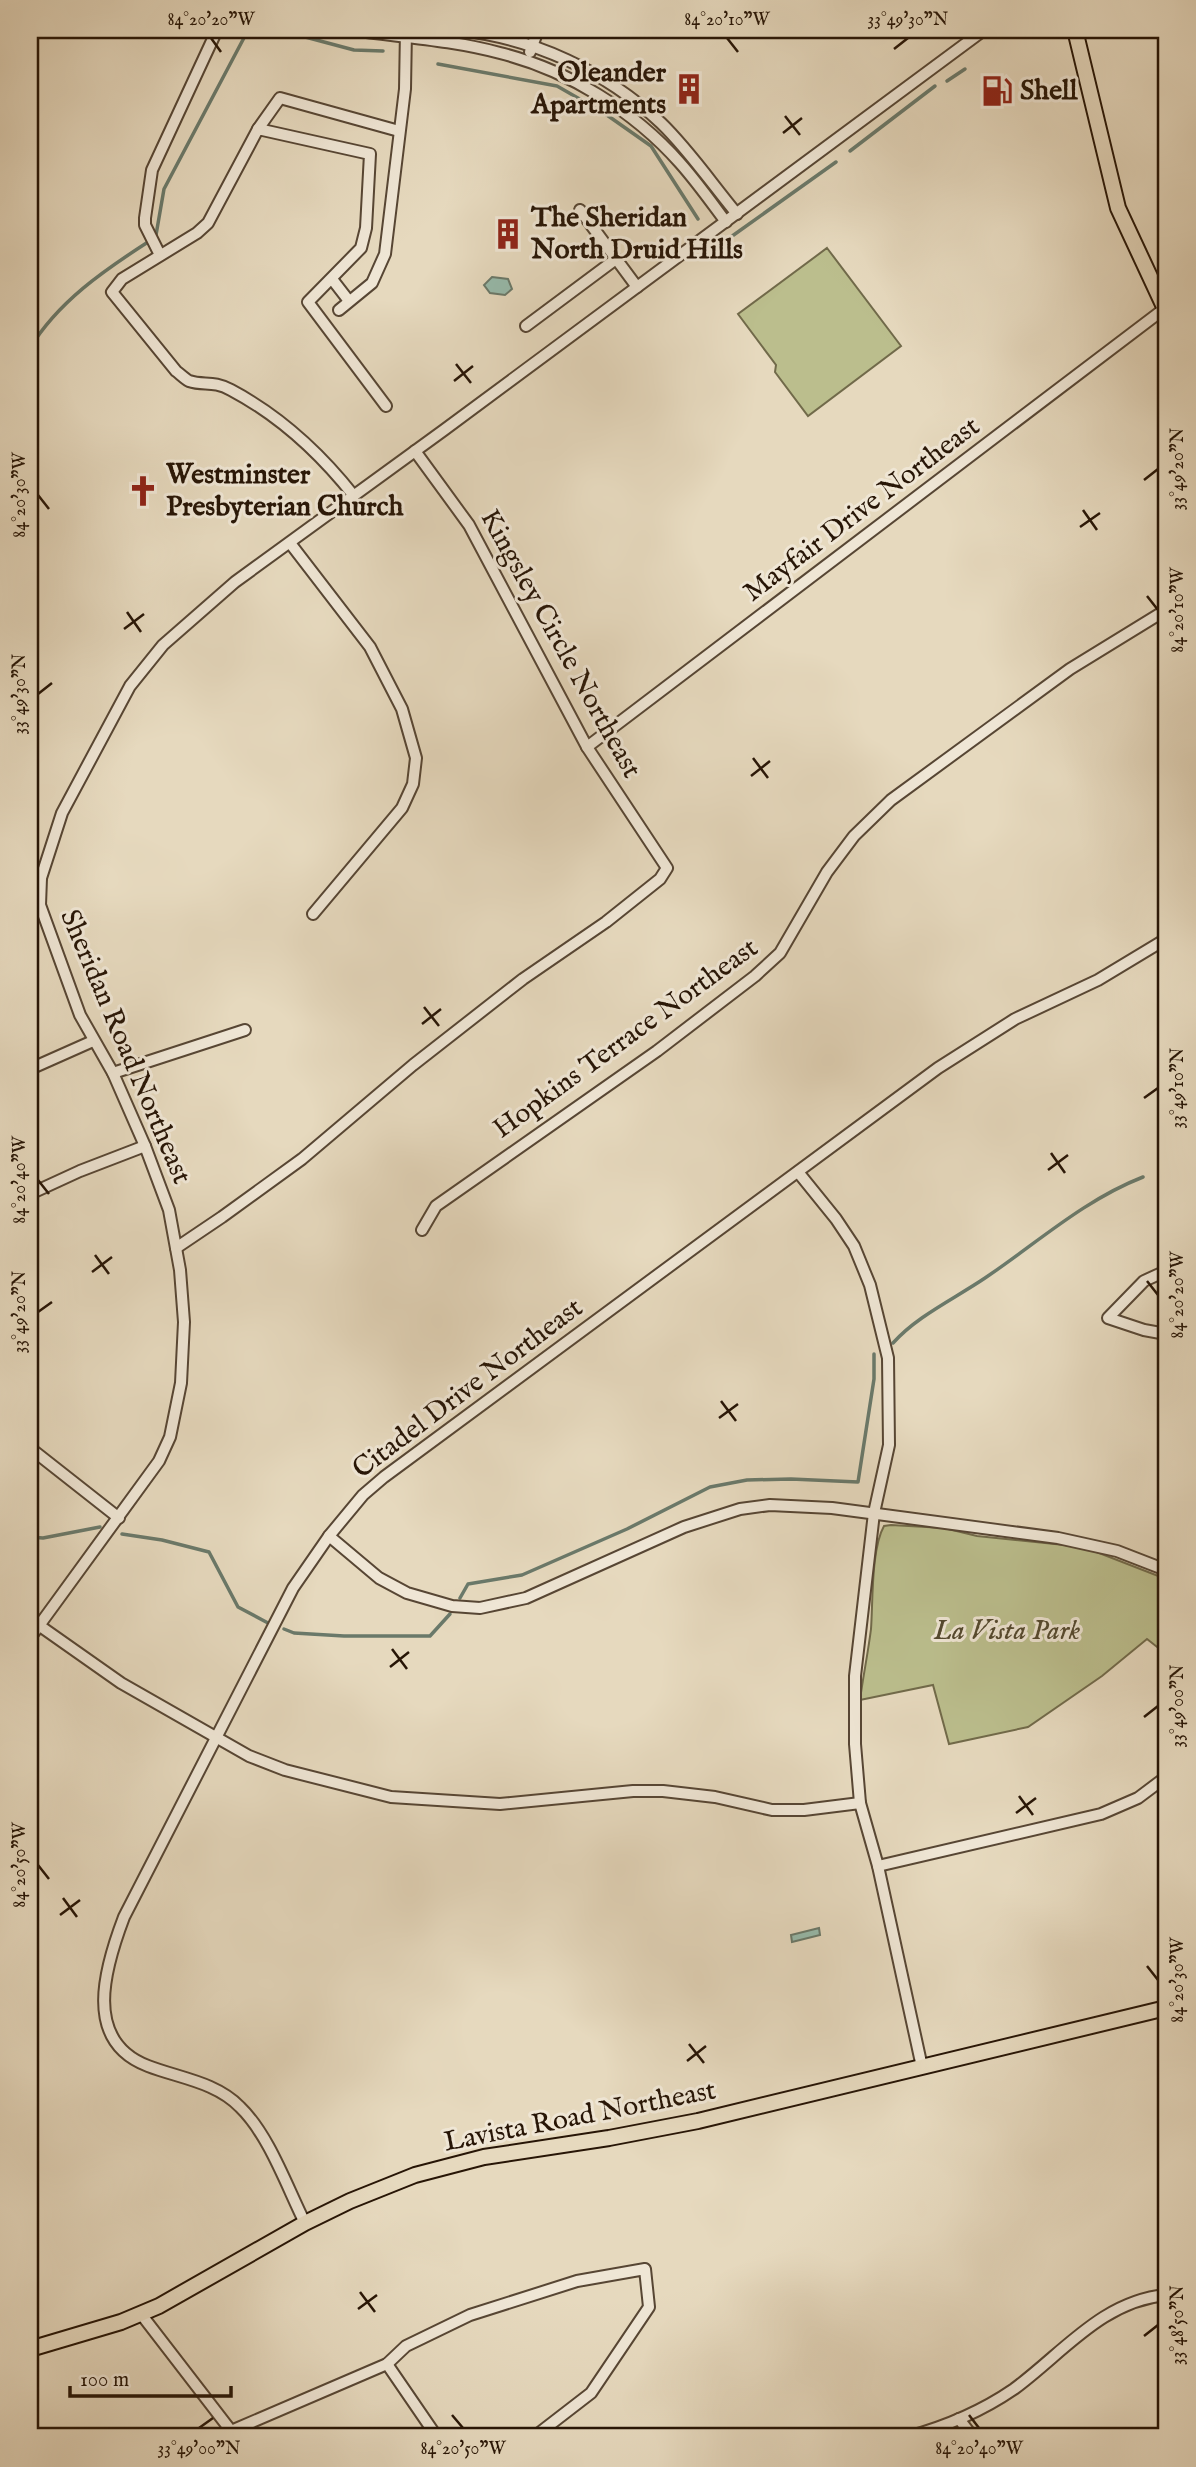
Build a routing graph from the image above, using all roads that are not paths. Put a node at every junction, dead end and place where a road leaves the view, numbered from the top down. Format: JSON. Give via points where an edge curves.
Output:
{"nodes":[{"id":1,"x":217,"y":30,"type":"edge"},
{"id":2,"x":352,"y":30,"type":"edge"},
{"id":3,"x":458,"y":30,"type":"edge"},
{"id":4,"x":538,"y":30,"type":"edge"},
{"id":5,"x":984,"y":30,"type":"edge"},
{"id":6,"x":1073,"y":33,"type":"edge"},
{"id":7,"x":406,"y":34,"type":"edge"},
{"id":8,"x":532,"y":47,"type":"junction"},
{"id":9,"x":526,"y":61,"type":"junction"},
{"id":10,"x":258,"y":129,"type":"junction"},
{"id":11,"x":399,"y":131,"type":"junction"},
{"id":12,"x":580,"y":210,"type":"dead end"},
{"id":13,"x":737,"y":214,"type":"junction"},
{"id":14,"x":726,"y":222,"type":"junction"},
{"id":15,"x":160,"y":256,"type":"junction"},
{"id":16,"x":616,"y":259,"type":"junction"},
{"id":17,"x":332,"y":279,"type":"junction"},
{"id":18,"x":637,"y":287,"type":"junction"},
{"id":19,"x":349,"y":301,"type":"junction"},
{"id":20,"x":339,"y":310,"type":"dead end"},
{"id":21,"x":1165,"y":310,"type":"edge"},
{"id":22,"x":526,"y":326,"type":"dead end"},
{"id":23,"x":386,"y":407,"type":"dead end"},
{"id":24,"x":415,"y":451,"type":"junction"},
{"id":25,"x":355,"y":496,"type":"junction"},
{"id":26,"x":290,"y":543,"type":"junction"},
{"id":27,"x":1166,"y":610,"type":"edge"},
{"id":28,"x":587,"y":747,"type":"junction"},
{"id":29,"x":30,"y":864,"type":"edge"},
{"id":30,"x":41,"y":878,"type":"junction"},
{"id":31,"x":313,"y":914,"type":"dead end"},
{"id":32,"x":1166,"y":939,"type":"edge"},
{"id":33,"x":245,"y":1030,"type":"dead end"},
{"id":34,"x":93,"y":1041,"type":"junction"},
{"id":35,"x":30,"y":1069,"type":"edge"},
{"id":36,"x":113,"y":1073,"type":"junction"},
{"id":37,"x":145,"y":1146,"type":"junction"},
{"id":38,"x":798,"y":1172,"type":"junction"},
{"id":39,"x":30,"y":1194,"type":"edge"},
{"id":40,"x":422,"y":1230,"type":"dead end"},
{"id":41,"x":176,"y":1248,"type":"junction"},
{"id":42,"x":1166,"y":1271,"type":"edge"},
{"id":43,"x":1166,"y":1334,"type":"edge"},
{"id":44,"x":30,"y":1448,"type":"edge"},
{"id":45,"x":874,"y":1513,"type":"junction"},
{"id":46,"x":119,"y":1518,"type":"junction"},
{"id":47,"x":329,"y":1535,"type":"junction"},
{"id":48,"x":1166,"y":1570,"type":"edge"},
{"id":49,"x":40,"y":1626,"type":"junction"},
{"id":50,"x":30,"y":1638,"type":"edge"},
{"id":51,"x":216,"y":1737,"type":"junction"},
{"id":52,"x":1166,"y":1777,"type":"edge"},
{"id":53,"x":860,"y":1802,"type":"junction"},
{"id":54,"x":878,"y":1866,"type":"junction"},
{"id":55,"x":1166,"y":2008,"type":"edge"},
{"id":56,"x":922,"y":2067,"type":"junction"},
{"id":57,"x":305,"y":2223,"type":"junction"},
{"id":58,"x":1166,"y":2295,"type":"edge"},
{"id":59,"x":141,"y":2314,"type":"junction"},
{"id":60,"x":30,"y":2349,"type":"edge"},
{"id":61,"x":387,"y":2364,"type":"junction"},
{"id":62,"x":960,"y":2419,"type":"junction"},
{"id":63,"x":233,"y":2434,"type":"edge"},
{"id":64,"x":437,"y":2437,"type":"edge"},
{"id":65,"x":534,"y":2437,"type":"edge"},
{"id":66,"x":907,"y":2437,"type":"edge"},
{"id":67,"x":973,"y":2437,"type":"edge"}],
"edges":[{"from":1,"to":15,"type":"street","via":[[152,170],[145,225]]},
{"from":2,"to":7,"type":"street"},
{"from":3,"to":8,"type":"street"},
{"from":4,"to":8,"type":"street"},
{"from":5,"to":13,"type":"street","name":"Sheridan Road Northeast"},
{"from":6,"to":21,"type":"main road","via":[[1118,208]]},
{"from":7,"to":9,"type":"street"},
{"from":7,"to":11,"type":"street"},
{"from":8,"to":9,"type":"street"},
{"from":8,"to":13,"type":"street","via":[[591,71],[628,96],[662,124]]},
{"from":9,"to":14,"type":"street","via":[[582,86],[646,128],[680,162]]},
{"from":10,"to":11,"type":"street","via":[[280,98]]},
{"from":10,"to":15,"type":"street","via":[[208,223]]},
{"from":10,"to":17,"type":"street","via":[[370,154],[361,248]]},
{"from":11,"to":19,"type":"street","via":[[385,254],[372,283]]},
{"from":12,"to":16,"type":"street"},
{"from":13,"to":14,"type":"street","name":"Sheridan Road Northeast"},
{"from":14,"to":18,"type":"street","name":"Sheridan Road Northeast"},
{"from":15,"to":25,"type":"street","via":[[122,279],[112,292],[176,371],[189,381],[229,388],[276,417],[328,464]]},
{"from":16,"to":18,"type":"street"},
{"from":16,"to":22,"type":"street"},
{"from":17,"to":19,"type":"street"},
{"from":17,"to":23,"type":"street","via":[[308,302]]},
{"from":18,"to":24,"type":"street","name":"Sheridan Road Northeast"},
{"from":19,"to":20,"type":"street"},
{"from":21,"to":28,"type":"street","name":"Mayfair Drive Northeast"},
{"from":24,"to":25,"type":"street","name":"Sheridan Road Northeast"},
{"from":24,"to":28,"type":"street","name":"Kingsley Circle Northeast","via":[[469,525]]},
{"from":25,"to":26,"type":"street","name":"Sheridan Road Northeast"},
{"from":26,"to":30,"type":"street","name":"Sheridan Road Northeast","via":[[217,597],[163,645],[130,685],[62,813]]},
{"from":26,"to":31,"type":"street","via":[[370,647],[402,709],[416,758],[413,784],[402,808]]},
{"from":27,"to":40,"type":"street","name":"Hopkins Terrace Northeast","via":[[1070,669],[891,800],[854,835],[780,953],[755,976],[657,1051],[436,1206]]},
{"from":28,"to":41,"type":"street","name":"Kingsley Circle Northeast","via":[[664,862],[667,868],[660,879],[457,1030],[302,1158]]},
{"from":29,"to":30,"type":"street"},
{"from":30,"to":34,"type":"street","name":"Sheridan Road Northeast","via":[[40,905]]},
{"from":32,"to":38,"type":"street","name":"Citadel Drive Northeast","via":[[1098,980],[1015,1019],[938,1068]]},
{"from":33,"to":36,"type":"street"},
{"from":34,"to":35,"type":"street"},
{"from":34,"to":36,"type":"street","name":"Sheridan Road Northeast"},
{"from":36,"to":37,"type":"street","name":"Sheridan Road Northeast"},
{"from":37,"to":39,"type":"street"},
{"from":37,"to":41,"type":"street","name":"Sheridan Road Northeast","via":[[169,1210]]},
{"from":38,"to":45,"type":"street","via":[[855,1246],[887,1352],[889,1445]]},
{"from":38,"to":47,"type":"street","name":"Citadel Drive Northeast","via":[[384,1478]]},
{"from":41,"to":46,"type":"street","name":"Sheridan Road Northeast","via":[[184,1322],[181,1383],[170,1437]]},
{"from":42,"to":43,"type":"street","via":[[1144,1281],[1108,1318]]},
{"from":44,"to":46,"type":"street"},
{"from":45,"to":47,"type":"street","via":[[793,1505],[740,1509],[684,1527],[526,1598],[480,1608],[452,1606],[407,1593],[379,1578]]},
{"from":45,"to":48,"type":"street","via":[[1058,1538],[1117,1551]]},
{"from":45,"to":53,"type":"street","via":[[854,1688]]},
{"from":46,"to":49,"type":"street","name":"Sheridan Road Northeast"},
{"from":47,"to":51,"type":"street","name":"Citadel Drive Northeast","via":[[293,1588]]},
{"from":49,"to":50,"type":"street","name":"Sheridan Road Northeast"},
{"from":49,"to":51,"type":"street","via":[[121,1683]]},
{"from":51,"to":53,"type":"street","via":[[285,1770],[391,1797],[500,1804],[633,1790],[715,1797],[772,1810]]},
{"from":51,"to":57,"type":"street","name":"Citadel Drive Northeast","via":[[116,1937],[103,1996],[105,2018],[117,2044],[135,2059],[204,2085],[240,2106],[261,2133]]},
{"from":52,"to":54,"type":"street","via":[[1138,1798],[1101,1814]]},
{"from":53,"to":54,"type":"street"},
{"from":54,"to":56,"type":"street"},
{"from":55,"to":56,"type":"main road","name":"Lavista Road Northeast"},
{"from":56,"to":57,"type":"main road","name":"Lavista Road Northeast","via":[[698,2121],[457,2163],[381,2188]]},
{"from":57,"to":59,"type":"main road","name":"Lavista Road Northeast"},
{"from":58,"to":62,"type":"street","via":[[1116,2309],[1068,2342],[1014,2389]]},
{"from":59,"to":60,"type":"main road","name":"Lavista Road Northeast"},
{"from":59,"to":63,"type":"street"},
{"from":61,"to":63,"type":"street"},
{"from":61,"to":64,"type":"street"},
{"from":61,"to":65,"type":"street","via":[[406,2346],[470,2315],[577,2281],[645,2269],[649,2307],[591,2393]]},
{"from":62,"to":66,"type":"street"},
{"from":62,"to":67,"type":"street"}]}
